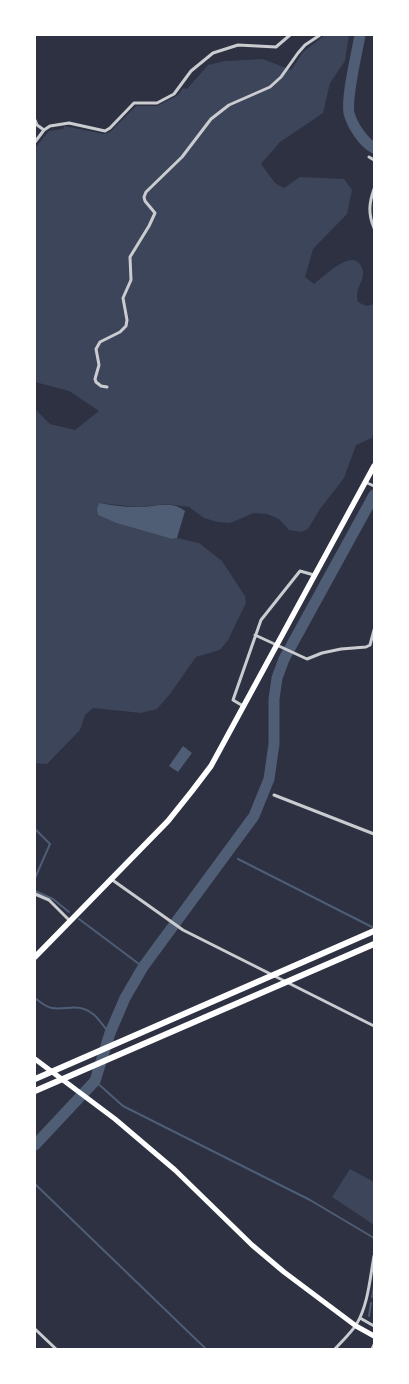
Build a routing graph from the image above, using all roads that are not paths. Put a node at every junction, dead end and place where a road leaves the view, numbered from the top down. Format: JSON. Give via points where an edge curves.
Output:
{"nodes":[{"id":1,"x":290,"y":35,"type":"edge"},
{"id":2,"x":320,"y":35,"type":"edge"},
{"id":3,"x":35,"y":120,"type":"edge"},
{"id":4,"x":44,"y":130,"type":"junction"},
{"id":5,"x":35,"y":142,"type":"edge"},
{"id":6,"x":369,"y":157,"type":"dead end"},
{"id":7,"x":374,"y":160,"type":"edge"},
{"id":8,"x":374,"y":189,"type":"edge"},
{"id":9,"x":374,"y":228,"type":"edge"},
{"id":10,"x":107,"y":387,"type":"dead end"},
{"id":11,"x":374,"y":466,"type":"edge"},
{"id":12,"x":370,"y":484,"type":"edge"},
{"id":13,"x":314,"y":575,"type":"junction"},
{"id":14,"x":374,"y":630,"type":"edge"},
{"id":15,"x":255,"y":635,"type":"junction"},
{"id":16,"x":280,"y":646,"type":"junction"},
{"id":17,"x":243,"y":706,"type":"junction"},
{"id":18,"x":274,"y":795,"type":"dead end"},
{"id":19,"x":374,"y":834,"type":"edge"},
{"id":20,"x":111,"y":878,"type":"junction"},
{"id":21,"x":35,"y":894,"type":"edge"},
{"id":22,"x":70,"y":921,"type":"junction"},
{"id":23,"x":374,"y":931,"type":"edge"},
{"id":24,"x":374,"y":944,"type":"edge"},
{"id":25,"x":35,"y":957,"type":"edge"},
{"id":26,"x":374,"y":1026,"type":"edge"},
{"id":27,"x":35,"y":1059,"type":"edge"},
{"id":28,"x":35,"y":1079,"type":"edge"},
{"id":29,"x":35,"y":1091,"type":"edge"},
{"id":30,"x":374,"y":1256,"type":"edge"},
{"id":31,"x":360,"y":1318,"type":"junction"},
{"id":32,"x":356,"y":1326,"type":"junction"},
{"id":33,"x":374,"y":1326,"type":"edge"},
{"id":34,"x":35,"y":1329,"type":"edge"},
{"id":35,"x":374,"y":1336,"type":"edge"},
{"id":36,"x":374,"y":1345,"type":"edge"},
{"id":37,"x":56,"y":1349,"type":"edge"},
{"id":38,"x":335,"y":1349,"type":"edge"},
{"id":39,"x":372,"y":1349,"type":"edge"}],
"edges":[{"from":1,"to":4,"type":"street","via":[[276,47],[238,45],[213,53],[191,71],[174,94],[157,103],[134,104],[105,131],[69,123]]},
{"from":2,"to":10,"type":"street","via":[[298,52],[270,87],[229,105],[211,119],[182,157],[146,192],[146,201],[155,213],[130,257],[131,280],[123,298],[126,326],[100,342],[96,349],[99,365],[95,379]]},
{"from":3,"to":4,"type":"street"},
{"from":4,"to":5,"type":"street"},
{"from":6,"to":7,"type":"street"},
{"from":8,"to":9,"type":"street","via":[[369,208]]},
{"from":11,"to":12,"type":"highway"},
{"from":12,"to":13,"type":"highway"},
{"from":13,"to":15,"type":"street","via":[[300,571],[268,610]]},
{"from":13,"to":16,"type":"highway"},
{"from":14,"to":16,"type":"street","via":[[370,645],[366,647],[341,649],[307,659]]},
{"from":15,"to":16,"type":"street"},
{"from":15,"to":17,"type":"street","via":[[233,700]]},
{"from":16,"to":17,"type":"highway"},
{"from":17,"to":20,"type":"highway","via":[[211,766],[192,791],[168,821]]},
{"from":18,"to":19,"type":"street"},
{"from":20,"to":22,"type":"highway"},
{"from":20,"to":26,"type":"street","via":[[183,930]]},
{"from":21,"to":22,"type":"street","via":[[49,900]]},
{"from":22,"to":25,"type":"highway"},
{"from":23,"to":28,"type":"highway"},
{"from":24,"to":29,"type":"highway"},
{"from":27,"to":32,"type":"main road","via":[[123,1126],[175,1170],[252,1245]]},
{"from":30,"to":31,"type":"street"},
{"from":31,"to":32,"type":"street"},
{"from":31,"to":33,"type":"street"},
{"from":32,"to":35,"type":"main road"},
{"from":32,"to":38,"type":"street"},
{"from":34,"to":37,"type":"street"},
{"from":36,"to":39,"type":"street"}]}
